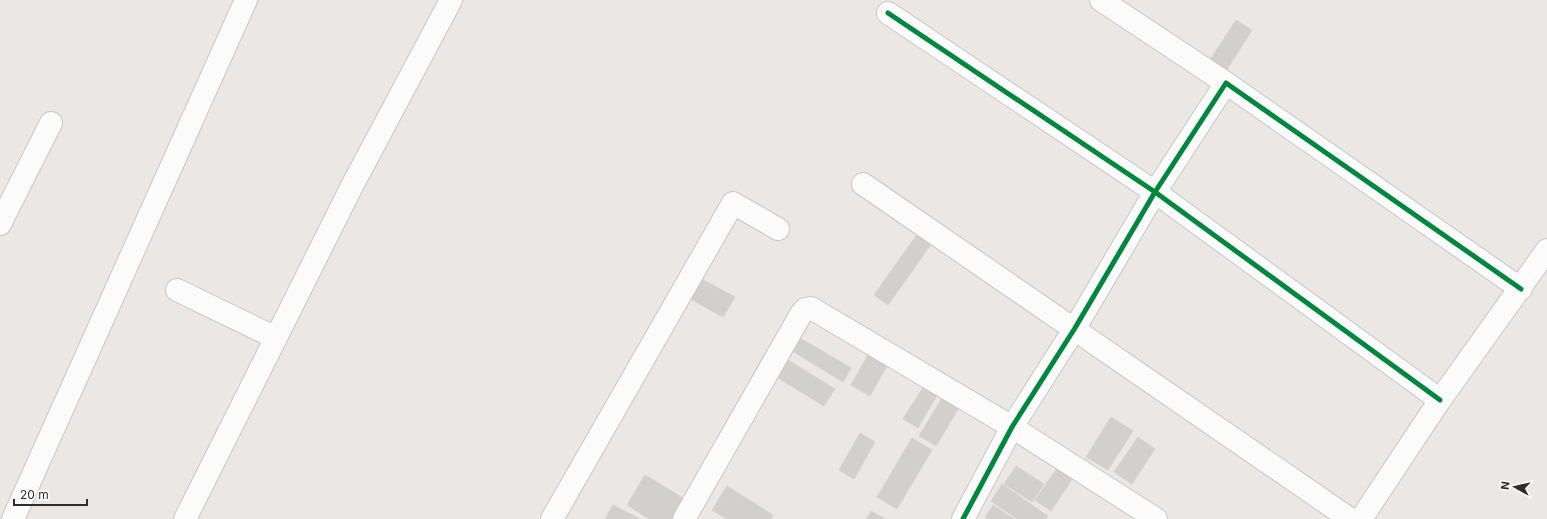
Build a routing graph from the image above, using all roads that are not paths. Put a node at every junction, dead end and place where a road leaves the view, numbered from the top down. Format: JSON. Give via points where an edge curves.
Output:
{"nodes":[{"id":1,"x":246,"y":0,"type":"edge"},
{"id":2,"x":451,"y":0,"type":"edge"},
{"id":3,"x":1101,"y":0,"type":"edge"},
{"id":4,"x":888,"y":13,"type":"dead end"},
{"id":5,"x":1226,"y":84,"type":"junction"},
{"id":6,"x":51,"y":123,"type":"dead end"},
{"id":7,"x":862,"y":184,"type":"dead end"},
{"id":8,"x":1155,"y":192,"type":"junction"},
{"id":9,"x":0,"y":224,"type":"edge"},
{"id":10,"x":778,"y":229,"type":"dead end"},
{"id":11,"x":1547,"y":250,"type":"edge"},
{"id":12,"x":1521,"y":289,"type":"junction"},
{"id":13,"x":177,"y":290,"type":"dead end"},
{"id":14,"x":1074,"y":328,"type":"junction"},
{"id":15,"x":276,"y":338,"type":"junction"},
{"id":16,"x":1440,"y":400,"type":"junction"},
{"id":17,"x":1012,"y":427,"type":"junction"},
{"id":18,"x":13,"y":519,"type":"edge"},
{"id":19,"x":185,"y":519,"type":"edge"},
{"id":20,"x":552,"y":519,"type":"edge"},
{"id":21,"x":684,"y":519,"type":"edge"},
{"id":22,"x":963,"y":519,"type":"edge"},
{"id":23,"x":1156,"y":519,"type":"edge"},
{"id":24,"x":1350,"y":519,"type":"edge"},
{"id":25,"x":1361,"y":519,"type":"edge"}],
"edges":[{"from":1,"to":18,"type":"street"},
{"from":2,"to":15,"type":"street","via":[[352,186]]},
{"from":3,"to":5,"type":"street"},
{"from":4,"to":8,"type":"street"},
{"from":5,"to":8,"type":"street"},
{"from":5,"to":12,"type":"street"},
{"from":6,"to":9,"type":"street"},
{"from":7,"to":14,"type":"street"},
{"from":8,"to":14,"type":"street"},
{"from":8,"to":16,"type":"street"},
{"from":10,"to":20,"type":"street","via":[[733,203]]},
{"from":11,"to":12,"type":"street"},
{"from":12,"to":16,"type":"street"},
{"from":13,"to":15,"type":"street"},
{"from":14,"to":17,"type":"street"},
{"from":14,"to":24,"type":"street"},
{"from":15,"to":19,"type":"street"},
{"from":16,"to":25,"type":"street"},
{"from":17,"to":21,"type":"street","via":[[811,308],[805,309]]},
{"from":17,"to":22,"type":"street"},
{"from":17,"to":23,"type":"street"}]}
